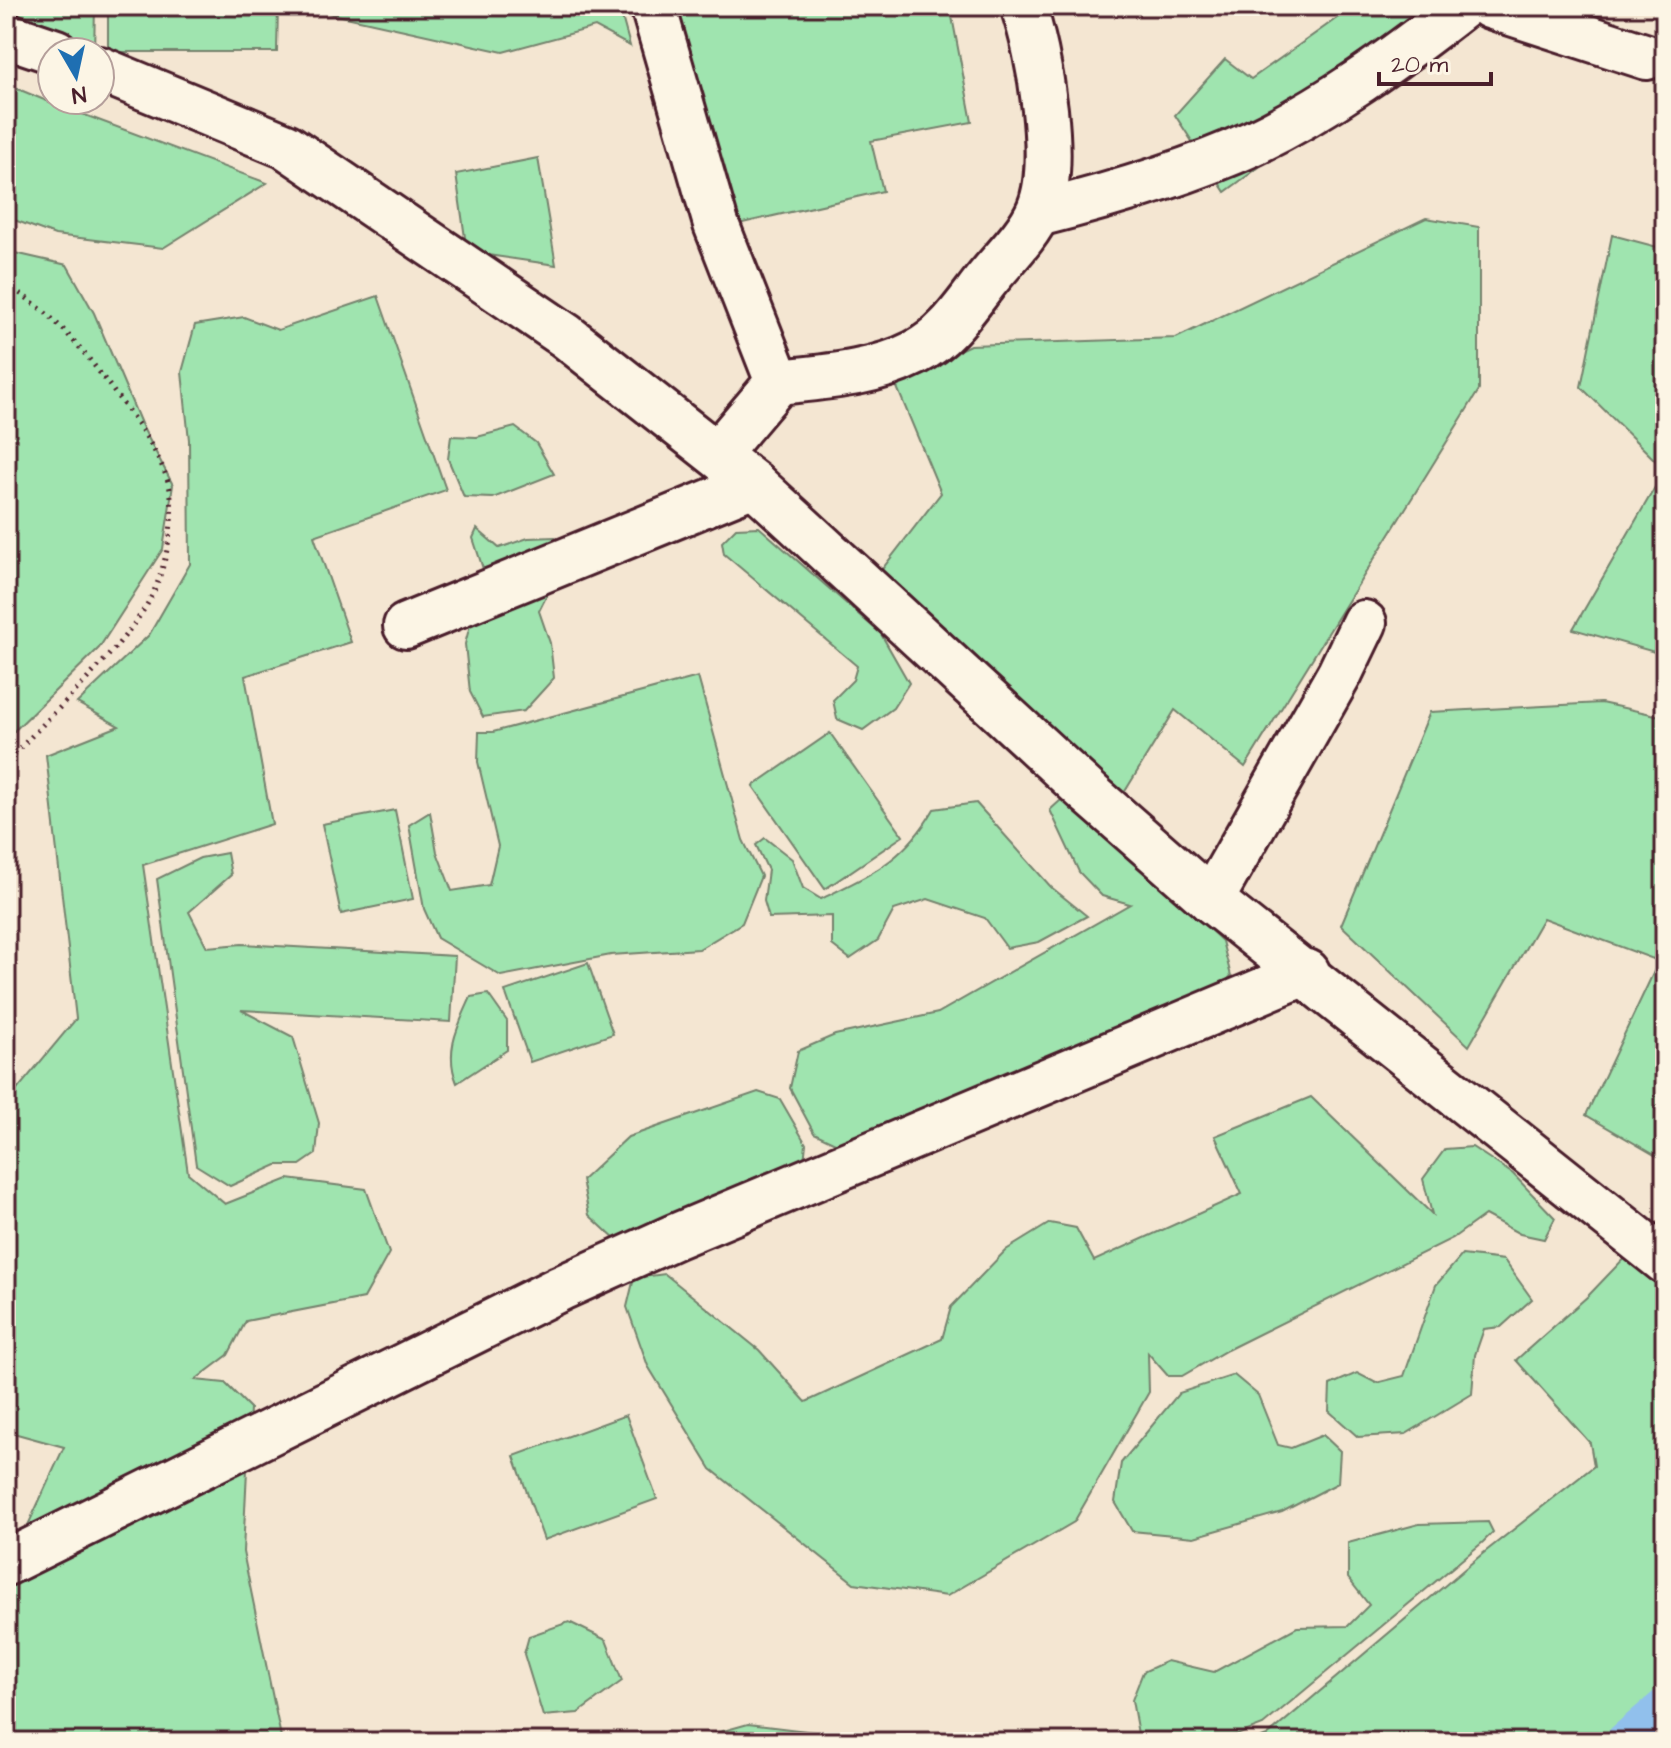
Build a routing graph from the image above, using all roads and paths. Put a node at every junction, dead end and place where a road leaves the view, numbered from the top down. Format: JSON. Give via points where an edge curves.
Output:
{"nodes":[{"id":1,"x":653,"y":6,"type":"edge"},
{"id":2,"x":1023,"y":6,"type":"edge"},
{"id":3,"x":1462,"y":6,"type":"edge"},
{"id":4,"x":1490,"y":6,"type":"edge"},
{"id":5,"x":6,"y":35,"type":"edge"},
{"id":6,"x":36,"y":45,"type":"edge"},
{"id":7,"x":1647,"y":57,"type":"dead end"},
{"id":8,"x":116,"y":76,"type":"edge"},
{"id":9,"x":1038,"y":214,"type":"junction"},
{"id":10,"x":6,"y":285,"type":"edge"},
{"id":11,"x":778,"y":382,"type":"junction"},
{"id":12,"x":718,"y":453,"type":"junction"},
{"id":13,"x":754,"y":484,"type":"junction"},
{"id":14,"x":1364,"y":623,"type":"dead end"},
{"id":15,"x":406,"y":626,"type":"dead end"},
{"id":16,"x":6,"y":763,"type":"edge"},
{"id":17,"x":1211,"y":900,"type":"junction"},
{"id":18,"x":1307,"y":972,"type":"junction"},
{"id":19,"x":1665,"y":1261,"type":"edge"},
{"id":20,"x":6,"y":1563,"type":"edge"}],
"edges":[{"from":1,"to":11,"type":"lane","via":[[716,224]]},
{"from":2,"to":9,"type":"lane","via":[[1050,152],[1048,184]]},
{"from":3,"to":9,"type":"lane","via":[[1405,51],[1253,143]]},
{"from":4,"to":7,"type":"lane"},
{"from":5,"to":6,"type":"lane"},
{"from":8,"to":12,"type":"lane","via":[[274,140],[341,180],[522,303]]},
{"from":9,"to":11,"type":"lane","via":[[949,327],[917,352],[839,375]]},
{"from":10,"to":16,"type":"path","via":[[28,297],[79,345],[146,433],[171,495],[167,545],[148,602]]},
{"from":11,"to":12,"type":"lane"},
{"from":12,"to":13,"type":"lane"},
{"from":13,"to":15,"type":"lane"},
{"from":13,"to":17,"type":"lane"},
{"from":14,"to":17,"type":"lane"},
{"from":17,"to":18,"type":"lane"},
{"from":18,"to":19,"type":"lane"},
{"from":18,"to":20,"type":"lane","via":[[575,1281]]}]}
